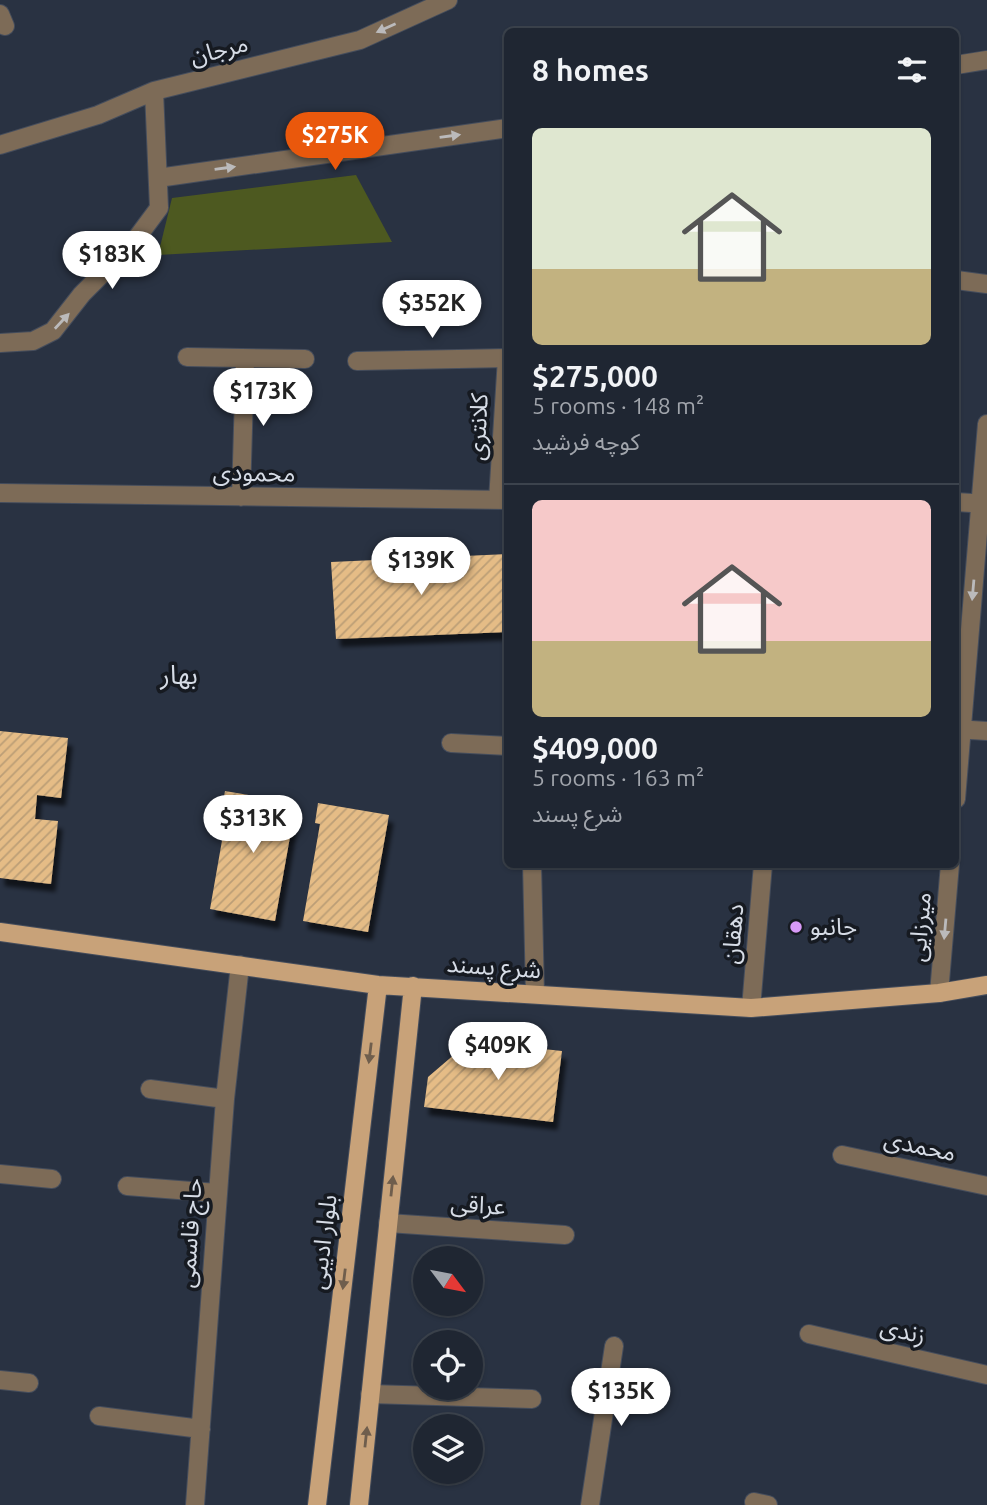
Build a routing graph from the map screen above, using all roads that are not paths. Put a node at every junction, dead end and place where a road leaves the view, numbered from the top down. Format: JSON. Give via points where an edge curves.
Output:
{"nodes":[{"id":1,"x":448,"y":0,"type":"edge"},
{"id":2,"x":987,"y":60,"type":"edge"},
{"id":3,"x":959,"y":65,"type":"edge"},
{"id":4,"x":154,"y":91,"type":"junction"},
{"id":5,"x":504,"y":129,"type":"edge"},
{"id":6,"x":0,"y":145,"type":"edge"},
{"id":7,"x":158,"y":178,"type":"junction"},
{"id":8,"x":959,"y":280,"type":"edge"},
{"id":9,"x":987,"y":284,"type":"edge"},
{"id":10,"x":0,"y":343,"type":"edge"},
{"id":11,"x":187,"y":356,"type":"dead end"},
{"id":12,"x":504,"y":358,"type":"edge"},
{"id":13,"x":246,"y":359,"type":"junction"},
{"id":14,"x":305,"y":359,"type":"dead end"},
{"id":15,"x":357,"y":360,"type":"dead end"},
{"id":16,"x":987,"y":424,"type":"edge"},
{"id":17,"x":504,"y":464,"type":"edge"},
{"id":18,"x":0,"y":493,"type":"edge"},
{"id":19,"x":241,"y":497,"type":"junction"},
{"id":20,"x":503,"y":500,"type":"edge"},
{"id":21,"x":959,"y":502,"type":"edge"},
{"id":22,"x":984,"y":504,"type":"edge"},
{"id":23,"x":959,"y":720,"type":"edge"},
{"id":24,"x":959,"y":729,"type":"edge"},
{"id":25,"x":987,"y":731,"type":"edge"},
{"id":26,"x":451,"y":743,"type":"dead end"},
{"id":27,"x":504,"y":746,"type":"edge"},
{"id":28,"x":532,"y":868,"type":"edge"},
{"id":29,"x":763,"y":868,"type":"edge"},
{"id":30,"x":950,"y":868,"type":"edge"},
{"id":31,"x":0,"y":932,"type":"edge"},
{"id":32,"x":240,"y":965,"type":"junction"},
{"id":33,"x":378,"y":985,"type":"junction"},
{"id":34,"x":987,"y":985,"type":"edge"},
{"id":35,"x":413,"y":986,"type":"junction"},
{"id":36,"x":939,"y":993,"type":"junction"},
{"id":37,"x":535,"y":994,"type":"junction"},
{"id":38,"x":751,"y":1008,"type":"junction"},
{"id":39,"x":150,"y":1089,"type":"dead end"},
{"id":40,"x":225,"y":1099,"type":"junction"},
{"id":41,"x":842,"y":1155,"type":"dead end"},
{"id":42,"x":0,"y":1174,"type":"edge"},
{"id":43,"x":52,"y":1179,"type":"dead end"},
{"id":44,"x":127,"y":1186,"type":"dead end"},
{"id":45,"x":987,"y":1186,"type":"edge"},
{"id":46,"x":217,"y":1193,"type":"junction"},
{"id":47,"x":388,"y":1223,"type":"junction"},
{"id":48,"x":565,"y":1236,"type":"dead end"},
{"id":49,"x":809,"y":1334,"type":"dead end"},
{"id":50,"x":614,"y":1346,"type":"dead end"},
{"id":51,"x":987,"y":1375,"type":"edge"},
{"id":52,"x":0,"y":1380,"type":"edge"},
{"id":53,"x":29,"y":1383,"type":"dead end"},
{"id":54,"x":370,"y":1394,"type":"junction"},
{"id":55,"x":532,"y":1399,"type":"dead end"},
{"id":56,"x":99,"y":1416,"type":"dead end"},
{"id":57,"x":201,"y":1429,"type":"junction"},
{"id":58,"x":194,"y":1505,"type":"edge"},
{"id":59,"x":317,"y":1505,"type":"edge"},
{"id":60,"x":359,"y":1505,"type":"edge"},
{"id":61,"x":590,"y":1505,"type":"edge"}],
"edges":[{"from":1,"to":4,"type":"street","name":"مرجان","one_way":true,"via":[[360,40]]},
{"from":2,"to":3,"type":"street"},
{"from":4,"to":6,"type":"street","name":"مرجان","via":[[97,115]]},
{"from":4,"to":7,"type":"street"},
{"from":7,"to":5,"type":"street","one_way":true},
{"from":10,"to":7,"type":"street","one_way":true,"via":[[33,341],[53,331],[69,315],[82,294],[133,243],[159,208]]},
{"from":8,"to":9,"type":"street"},
{"from":11,"to":13,"type":"street"},
{"from":12,"to":15,"type":"street","name":"کلانتری"},
{"from":13,"to":14,"type":"street"},
{"from":13,"to":19,"type":"street"},
{"from":16,"to":22,"type":"street"},
{"from":17,"to":20,"type":"street","name":"کلانتری"},
{"from":18,"to":19,"type":"street","name":"محمودی"},
{"from":19,"to":20,"type":"street","name":"محمودی"},
{"from":21,"to":22,"type":"street"},
{"from":22,"to":23,"type":"street","one_way":true},
{"from":24,"to":25,"type":"street"},
{"from":26,"to":27,"type":"street"},
{"from":28,"to":37,"type":"street"},
{"from":29,"to":38,"type":"street","name":"دهقان"},
{"from":30,"to":36,"type":"street","name":"میرزایی","one_way":true},
{"from":31,"to":32,"type":"main road","name":"شرع پسند"},
{"from":32,"to":33,"type":"main road","name":"شرع پسند"},
{"from":32,"to":40,"type":"street","name":"حاج قاسمی"},
{"from":33,"to":35,"type":"main road","name":"شرع پسند"},
{"from":33,"to":59,"type":"main road","name":"بلوار ادیبی","one_way":true},
{"from":34,"to":36,"type":"main road","name":"شرع پسند"},
{"from":35,"to":37,"type":"main road","name":"شرع پسند"},
{"from":47,"to":35,"type":"main road","one_way":true},
{"from":36,"to":38,"type":"main road","name":"شرع پسند"},
{"from":37,"to":38,"type":"main road","name":"شرع پسند"},
{"from":39,"to":40,"type":"street"},
{"from":40,"to":46,"type":"street","name":"حاج قاسمی"},
{"from":41,"to":45,"type":"street","name":"محمدی"},
{"from":42,"to":43,"type":"street"},
{"from":44,"to":46,"type":"street"},
{"from":46,"to":57,"type":"street","name":"حاج قاسمی"},
{"from":47,"to":48,"type":"street","name":"عراقی"},
{"from":47,"to":54,"type":"main road"},
{"from":49,"to":51,"type":"street","name":"زندی"},
{"from":50,"to":61,"type":"street"},
{"from":52,"to":53,"type":"street"},
{"from":54,"to":55,"type":"street"},
{"from":60,"to":54,"type":"main road","one_way":true},
{"from":56,"to":57,"type":"street"},
{"from":57,"to":58,"type":"street","name":"حاج قاسمی"}]}
